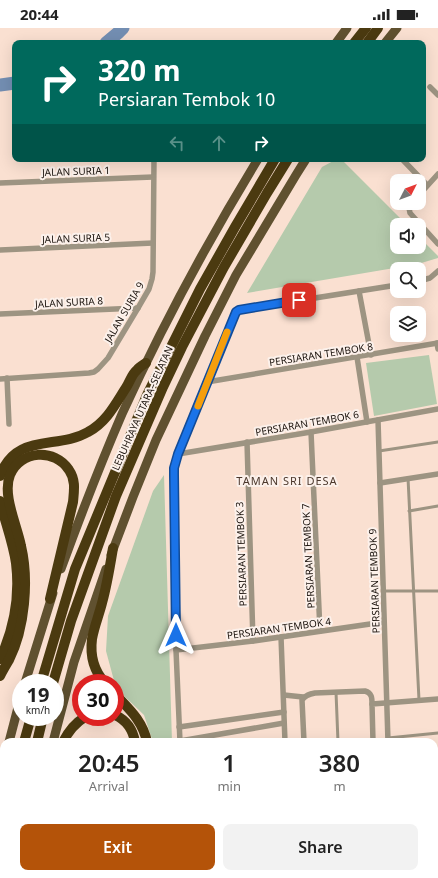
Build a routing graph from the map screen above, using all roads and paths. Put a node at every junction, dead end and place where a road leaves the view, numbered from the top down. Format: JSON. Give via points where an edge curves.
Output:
{"nodes":[{"id":1,"x":347,"y":28,"type":"edge"},
{"id":2,"x":366,"y":28,"type":"edge"},
{"id":3,"x":378,"y":28,"type":"edge"},
{"id":4,"x":397,"y":28,"type":"edge"},
{"id":5,"x":338,"y":40,"type":"edge"},
{"id":6,"x":356,"y":40,"type":"edge"},
{"id":7,"x":369,"y":40,"type":"edge"},
{"id":8,"x":387,"y":40,"type":"edge"},
{"id":9,"x":430,"y":87,"type":"dead end"},
{"id":10,"x":438,"y":95,"type":"edge"},
{"id":11,"x":154,"y":162,"type":"edge"},
{"id":12,"x":256,"y":162,"type":"edge"},
{"id":13,"x":273,"y":162,"type":"edge"},
{"id":14,"x":286,"y":162,"type":"edge"},
{"id":15,"x":304,"y":162,"type":"edge"},
{"id":16,"x":405,"y":162,"type":"edge"},
{"id":17,"x":438,"y":174,"type":"edge"},
{"id":18,"x":153,"y":177,"type":"junction"},
{"id":19,"x":0,"y":183,"type":"edge"},
{"id":20,"x":427,"y":186,"type":"joint"},
{"id":21,"x":409,"y":210,"type":"edge"},
{"id":22,"x":153,"y":243,"type":"junction"},
{"id":23,"x":438,"y":244,"type":"edge"},
{"id":24,"x":0,"y":250,"type":"edge"},
{"id":25,"x":438,"y":271,"type":"edge"},
{"id":26,"x":426,"y":279,"type":"edge"},
{"id":27,"x":390,"y":286,"type":"edge"},
{"id":28,"x":359,"y":291,"type":"junction"},
{"id":29,"x":138,"y":308,"type":"junction"},
{"id":30,"x":0,"y":314,"type":"edge"},
{"id":31,"x":438,"y":343,"type":"edge"},
{"id":32,"x":438,"y":349,"type":"edge"},
{"id":33,"x":371,"y":355,"type":"junction"},
{"id":34,"x":357,"y":357,"type":"junction"},
{"id":35,"x":146,"y":363,"type":"junction"},
{"id":36,"x":0,"y":378,"type":"edge"},
{"id":37,"x":7,"y":378,"type":"junction"},
{"id":38,"x":208,"y":382,"type":"junction"},
{"id":39,"x":438,"y":408,"type":"edge"},
{"id":40,"x":378,"y":420,"type":"junction"},
{"id":41,"x":367,"y":422,"type":"junction"},
{"id":42,"x":8,"y":424,"type":"dead end"},
{"id":43,"x":311,"y":432,"type":"junction"},
{"id":44,"x":247,"y":442,"type":"junction"},
{"id":45,"x":438,"y":442,"type":"edge"},
{"id":46,"x":379,"y":451,"type":"junction"},
{"id":47,"x":178,"y":454,"type":"junction"},
{"id":48,"x":438,"y":474,"type":"edge"},
{"id":49,"x":0,"y":476,"type":"edge"},
{"id":50,"x":408,"y":478,"type":"junction"},
{"id":51,"x":380,"y":483,"type":"junction"},
{"id":52,"x":0,"y":501,"type":"edge"},
{"id":53,"x":438,"y":506,"type":"edge"},
{"id":54,"x":409,"y":511,"type":"junction"},
{"id":55,"x":113,"y":548,"type":"junction"},
{"id":56,"x":383,"y":591,"type":"junction"},
{"id":57,"x":413,"y":591,"type":"junction"},
{"id":58,"x":438,"y":591,"type":"edge"},
{"id":59,"x":50,"y":599,"type":"junction"},
{"id":60,"x":384,"y":622,"type":"junction"},
{"id":61,"x":320,"y":631,"type":"junction"},
{"id":62,"x":281,"y":637,"type":"junction"},
{"id":63,"x":253,"y":641,"type":"junction"},
{"id":64,"x":176,"y":650,"type":"junction"},
{"id":65,"x":0,"y":659,"type":"edge"},
{"id":66,"x":28,"y":674,"type":"edge"},
{"id":67,"x":44,"y":674,"type":"edge"},
{"id":68,"x":56,"y":674,"type":"edge"},
{"id":69,"x":98,"y":674,"type":"edge"},
{"id":70,"x":0,"y":676,"type":"edge"},
{"id":71,"x":336,"y":692,"type":"junction"},
{"id":72,"x":284,"y":695,"type":"junction"},
{"id":73,"x":303,"y":698,"type":"junction"},
{"id":74,"x":438,"y":699,"type":"edge"},
{"id":75,"x":418,"y":700,"type":"junction"},
{"id":76,"x":387,"y":703,"type":"junction"},
{"id":77,"x":124,"y":704,"type":"edge"},
{"id":78,"x":372,"y":704,"type":"junction"},
{"id":79,"x":284,"y":712,"type":"junction"},
{"id":80,"x":124,"y":720,"type":"edge"},
{"id":81,"x":284,"y":723,"type":"junction"},
{"id":82,"x":13,"y":726,"type":"edge"},
{"id":83,"x":28,"y":726,"type":"edge"},
{"id":84,"x":41,"y":726,"type":"edge"},
{"id":85,"x":74,"y":726,"type":"edge"},
{"id":86,"x":179,"y":727,"type":"junction"},
{"id":87,"x":438,"y":733,"type":"edge"},
{"id":88,"x":10,"y":738,"type":"edge"},
{"id":89,"x":25,"y":738,"type":"edge"},
{"id":90,"x":38,"y":738,"type":"edge"},
{"id":91,"x":54,"y":738,"type":"edge"},
{"id":92,"x":65,"y":738,"type":"edge"},
{"id":93,"x":134,"y":738,"type":"edge"},
{"id":94,"x":146,"y":738,"type":"edge"},
{"id":95,"x":180,"y":738,"type":"edge"},
{"id":96,"x":202,"y":738,"type":"edge"},
{"id":97,"x":285,"y":738,"type":"edge"},
{"id":98,"x":304,"y":738,"type":"edge"},
{"id":99,"x":338,"y":738,"type":"edge"},
{"id":100,"x":373,"y":738,"type":"edge"},
{"id":101,"x":388,"y":738,"type":"edge"},
{"id":102,"x":402,"y":738,"type":"edge"}],
"edges":[{"from":1,"to":5,"type":"main road"},
{"from":2,"to":6,"type":"highway"},
{"from":3,"to":7,"type":"highway"},
{"from":4,"to":8,"type":"main road"},
{"from":9,"to":10,"type":"street"},
{"from":11,"to":18,"type":"street","name":"JALAN SURIA 9"},
{"from":12,"to":35,"type":"main road","via":[[215,231]]},
{"from":13,"to":67,"type":"highway","name":"LEBUHRAYA UTARA–SELATAN","via":[[200,289],[147,394],[75,569]]},
{"from":14,"to":68,"type":"highway","name":"LEBUHRAYA UTARA–SELATAN","via":[[224,267],[154,405],[116,496],[71,621]]},
{"from":15,"to":55,"type":"main road","via":[[236,275],[204,336],[156,440]]},
{"from":16,"to":20,"type":"street"},
{"from":17,"to":20,"type":"street"},
{"from":18,"to":19,"type":"street","name":"JALAN SURIA 1"},
{"from":18,"to":22,"type":"street","name":"JALAN SURIA 9"},
{"from":21,"to":23,"type":"street"},
{"from":22,"to":24,"type":"street","name":"JALAN SURIA 5"},
{"from":22,"to":29,"type":"street","name":"JALAN SURIA 9","via":[[152,279]]},
{"from":25,"to":26,"type":"street"},
{"from":27,"to":28,"type":"street"},
{"from":28,"to":33,"type":"street"},
{"from":28,"to":38,"type":"street","via":[[239,310],[234,315]]},
{"from":29,"to":30,"type":"street","name":"JALAN SURIA 8"},
{"from":29,"to":37,"type":"street","name":"JALAN SURIA 9","via":[[108,358],[94,372]]},
{"from":31,"to":32,"type":"street"},
{"from":31,"to":33,"type":"street","name":"PERSIARAN TEMBOK 8"},
{"from":33,"to":34,"type":"street","name":"PERSIARAN TEMBOK 8"},
{"from":34,"to":38,"type":"street","name":"PERSIARAN TEMBOK 8"},
{"from":34,"to":41,"type":"street"},
{"from":35,"to":49,"type":"highway","via":[[136,371],[112,411],[94,429],[74,439],[37,444],[18,452],[5,464]]},
{"from":35,"to":59,"type":"main road","via":[[91,490]]},
{"from":36,"to":37,"type":"street","name":"JALAN SURIA 9"},
{"from":37,"to":42,"type":"street"},
{"from":38,"to":47,"type":"street"},
{"from":39,"to":40,"type":"street","name":"PERSIARAN TEMBOK 6"},
{"from":40,"to":41,"type":"street","name":"PERSIARAN TEMBOK 6"},
{"from":40,"to":46,"type":"street","name":"PERSIARAN TEMBOK 9"},
{"from":41,"to":43,"type":"street","name":"PERSIARAN TEMBOK 6"},
{"from":43,"to":44,"type":"street","name":"PERSIARAN TEMBOK 6"},
{"from":43,"to":61,"type":"street","name":"PERSIARAN TEMBOK 7"},
{"from":44,"to":47,"type":"street","name":"PERSIARAN TEMBOK 6"},
{"from":44,"to":63,"type":"street","name":"PERSIARAN TEMBOK 3"},
{"from":45,"to":46,"type":"lane"},
{"from":46,"to":51,"type":"street","name":"PERSIARAN TEMBOK 9"},
{"from":47,"to":64,"type":"street","via":[[174,468]]},
{"from":48,"to":50,"type":"street"},
{"from":50,"to":51,"type":"street"},
{"from":50,"to":54,"type":"lane"},
{"from":51,"to":56,"type":"street","name":"PERSIARAN TEMBOK 9"},
{"from":52,"to":65,"type":"highway","via":[[16,562],[17,581],[12,628]]},
{"from":53,"to":54,"type":"lane"},
{"from":54,"to":57,"type":"lane"},
{"from":55,"to":69,"type":"highway","via":[[92,639],[92,658]]},
{"from":55,"to":91,"type":"main road","via":[[74,662]]},
{"from":56,"to":57,"type":"lane"},
{"from":56,"to":60,"type":"street","name":"PERSIARAN TEMBOK 9"},
{"from":57,"to":58,"type":"lane"},
{"from":57,"to":75,"type":"lane"},
{"from":59,"to":66,"type":"main road"},
{"from":59,"to":70,"type":"highway","via":[[73,502],[74,480],[63,462],[54,456],[43,454],[24,459],[10,474],[8,484],[8,495],[25,567],[25,588],[18,636]]},
{"from":60,"to":61,"type":"street","name":"PERSIARAN TEMBOK 4"},
{"from":60,"to":76,"type":"street","name":"PERSIARAN TEMBOK 9"},
{"from":61,"to":62,"type":"street","name":"PERSIARAN TEMBOK 4"},
{"from":62,"to":63,"type":"street","name":"PERSIARAN TEMBOK 4"},
{"from":62,"to":72,"type":"street"},
{"from":63,"to":64,"type":"street","name":"PERSIARAN TEMBOK 4"},
{"from":64,"to":86,"type":"street"},
{"from":71,"to":73,"type":"street","via":[[310,694]]},
{"from":71,"to":78,"type":"street","via":[[367,691]]},
{"from":71,"to":99,"type":"lane"},
{"from":72,"to":73,"type":"street"},
{"from":72,"to":79,"type":"street"},
{"from":73,"to":98,"type":"street"},
{"from":74,"to":75,"type":"street"},
{"from":75,"to":76,"type":"street"},
{"from":76,"to":78,"type":"street"},
{"from":76,"to":101,"type":"street","name":"PERSIARAN TEMBOK 9"},
{"from":77,"to":94,"type":"highway","via":[[144,728]]},
{"from":78,"to":100,"type":"street"},
{"from":79,"to":81,"type":"street"},
{"from":79,"to":86,"type":"street"},
{"from":80,"to":93,"type":"highway"},
{"from":81,"to":96,"type":"street"},
{"from":81,"to":97,"type":"street"},
{"from":82,"to":88,"type":"main road"},
{"from":83,"to":89,"type":"highway"},
{"from":84,"to":90,"type":"highway"},
{"from":85,"to":92,"type":"highway"},
{"from":86,"to":95,"type":"street"},
{"from":87,"to":102,"type":"lane"}]}
